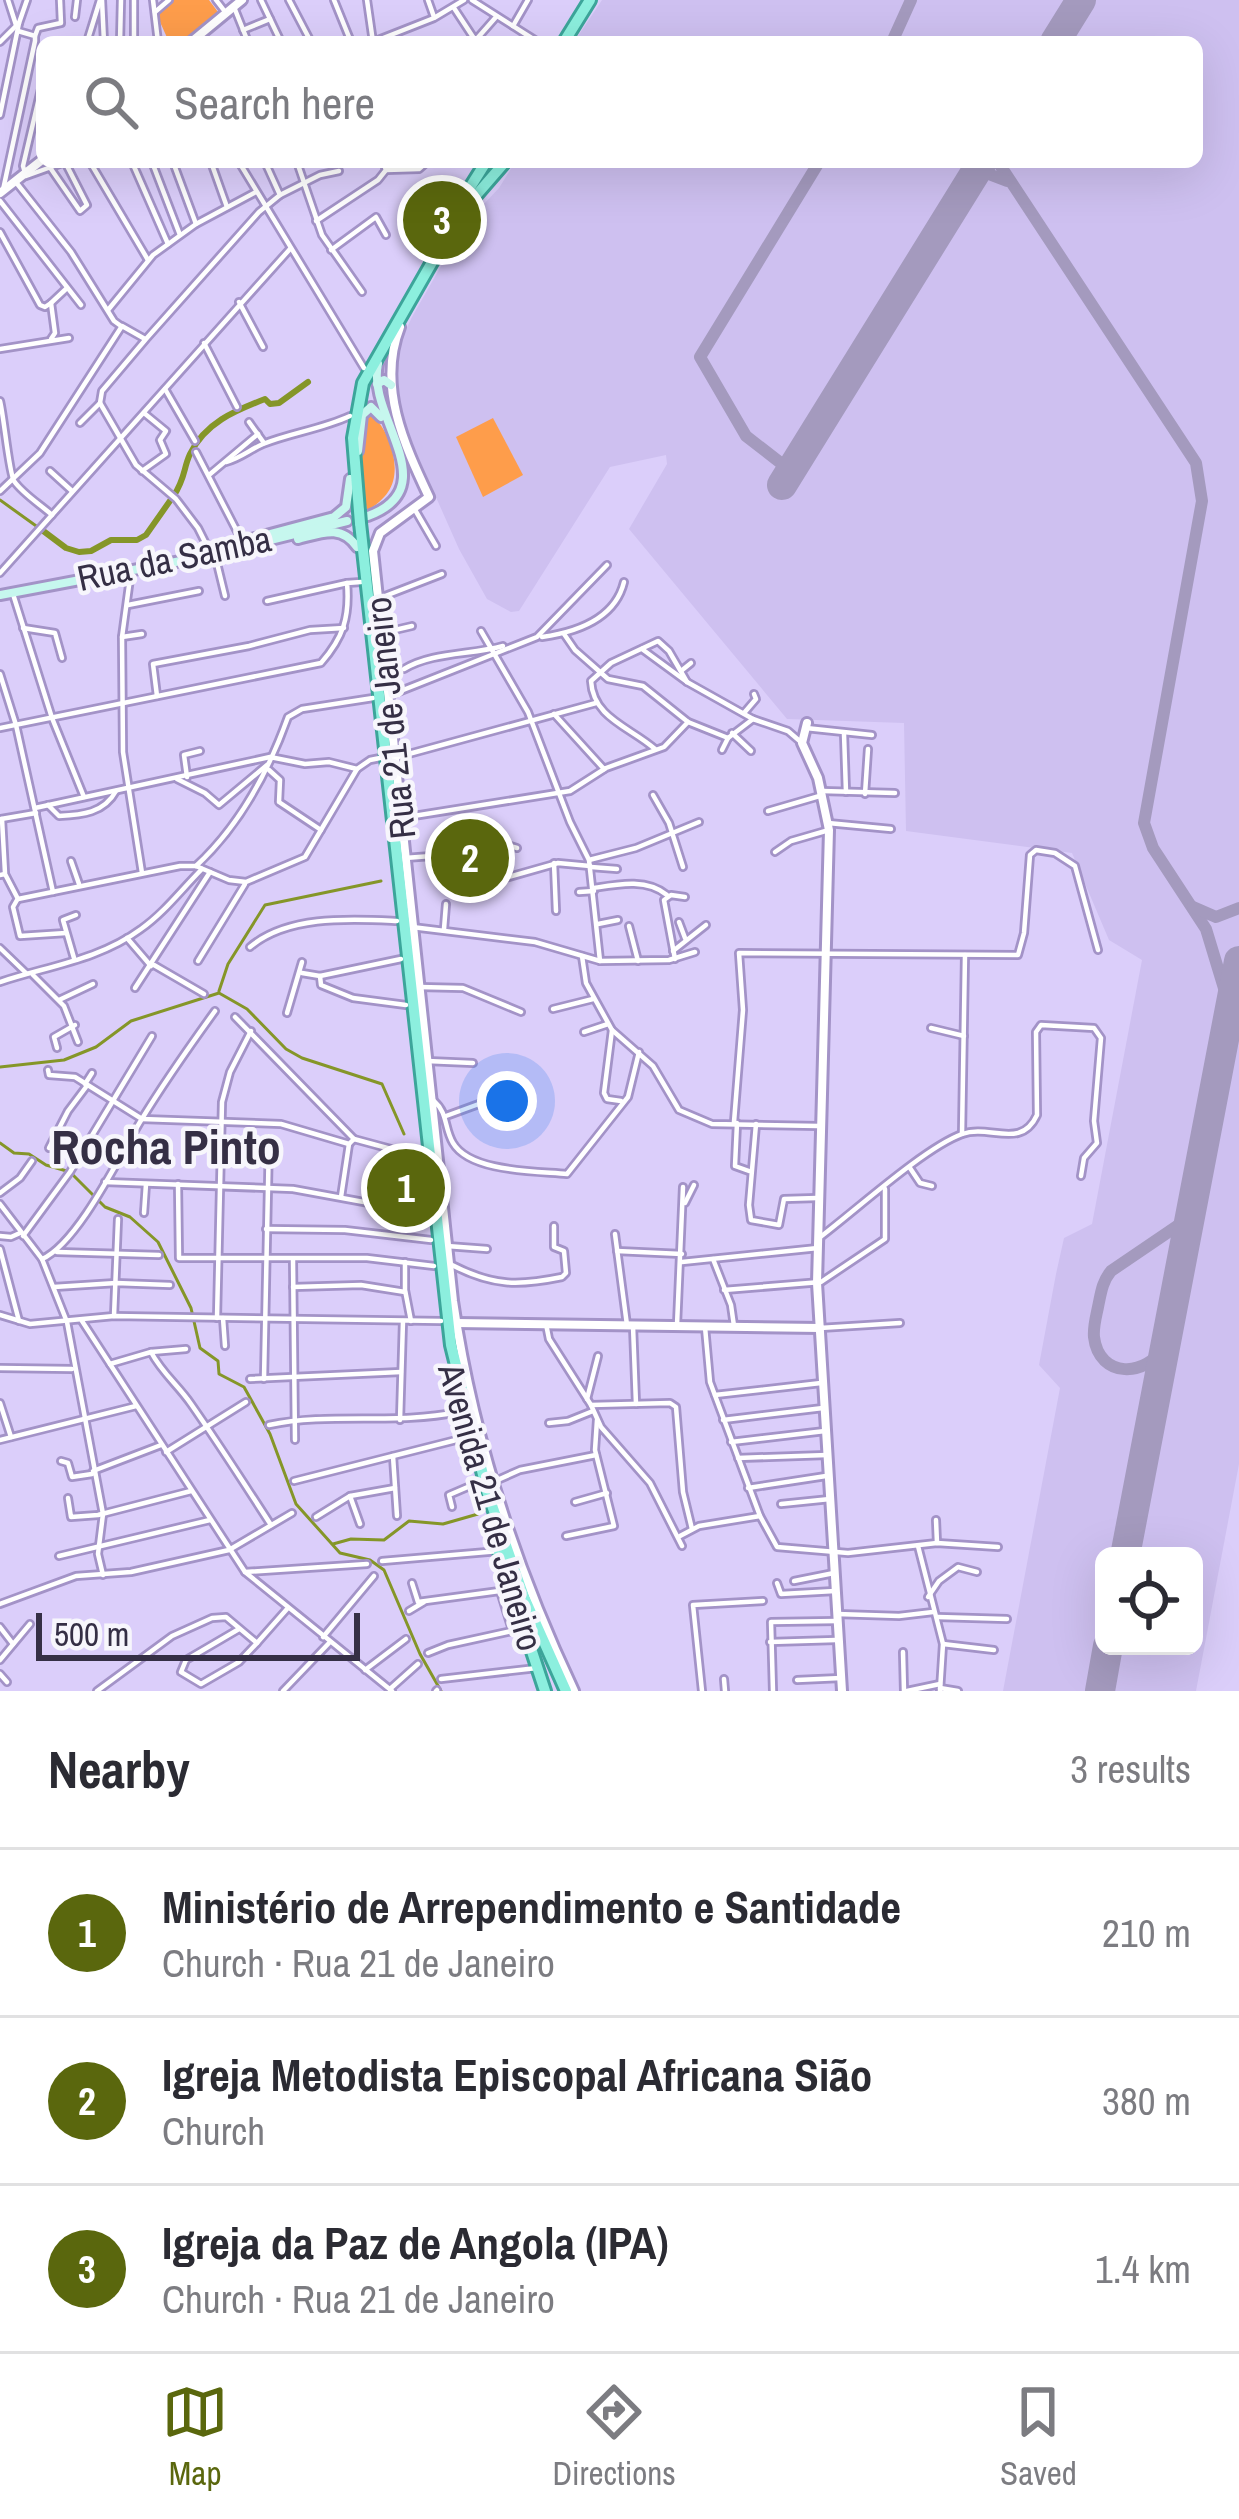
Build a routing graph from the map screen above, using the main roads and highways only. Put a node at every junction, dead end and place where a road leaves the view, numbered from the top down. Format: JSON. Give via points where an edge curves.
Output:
{"nodes":[{"id":1,"x":587,"y":0,"type":"edge"},
{"id":2,"x":565,"y":36,"type":"edge"},
{"id":3,"x":483,"y":168,"type":"edge"},
{"id":4,"x":499,"y":168,"type":"edge"},
{"id":5,"x":408,"y":300,"type":"junction"},
{"id":6,"x":376,"y":386,"type":"junction"},
{"id":7,"x":391,"y":386,"type":"road end"},
{"id":8,"x":353,"y":483,"type":"junction"},
{"id":9,"x":357,"y":518,"type":"junction"},
{"id":10,"x":357,"y":547,"type":"junction"},
{"id":11,"x":206,"y":554,"type":"junction"},
{"id":12,"x":0,"y":593,"type":"edge"},
{"id":13,"x":449,"y":1325,"type":"junction"},
{"id":14,"x":545,"y":1691,"type":"edge"},
{"id":15,"x":570,"y":1691,"type":"edge"}],
"edges":[{"from":1,"to":2,"type":"main road"},
{"from":3,"to":8,"type":"main road","via":[[364,368],[350,416]]},
{"from":4,"to":5,"type":"main road","via":[[459,215]]},
{"from":5,"to":6,"type":"main road","via":[[378,362]]},
{"from":5,"to":8,"type":"main road","via":[[357,401]]},
{"from":6,"to":7,"type":"main road"},
{"from":6,"to":9,"type":"main road","via":[[404,474],[393,501]]},
{"from":8,"to":9,"type":"main road"},
{"from":8,"to":9,"type":"main road","via":[[360,420],[374,408],[400,472],[393,497]]},
{"from":8,"to":11,"type":"main road","via":[[339,514]]},
{"from":9,"to":10,"type":"main road","name":"Rua 21 de Janeiro"},
{"from":9,"to":11,"type":"main road","name":"Rua da Samba"},
{"from":9,"to":13,"type":"main road","name":"Rua 21 de Janeiro"},
{"from":10,"to":11,"type":"main road","via":[[334,531]]},
{"from":10,"to":13,"type":"main road","name":"Rua 21 de Janeiro","via":[[354,583],[380,758],[422,1212]]},
{"from":11,"to":12,"type":"main road","name":"Rua da Samba"},
{"from":11,"to":12,"type":"main road","name":"Rua da Samba"},
{"from":13,"to":14,"type":"main road","name":"Avenida 21 de Janeiro","via":[[464,1438],[506,1590]]},
{"from":13,"to":15,"type":"main road","name":"Avenida 21 de Janeiro","via":[[487,1491],[524,1598]]}]}
